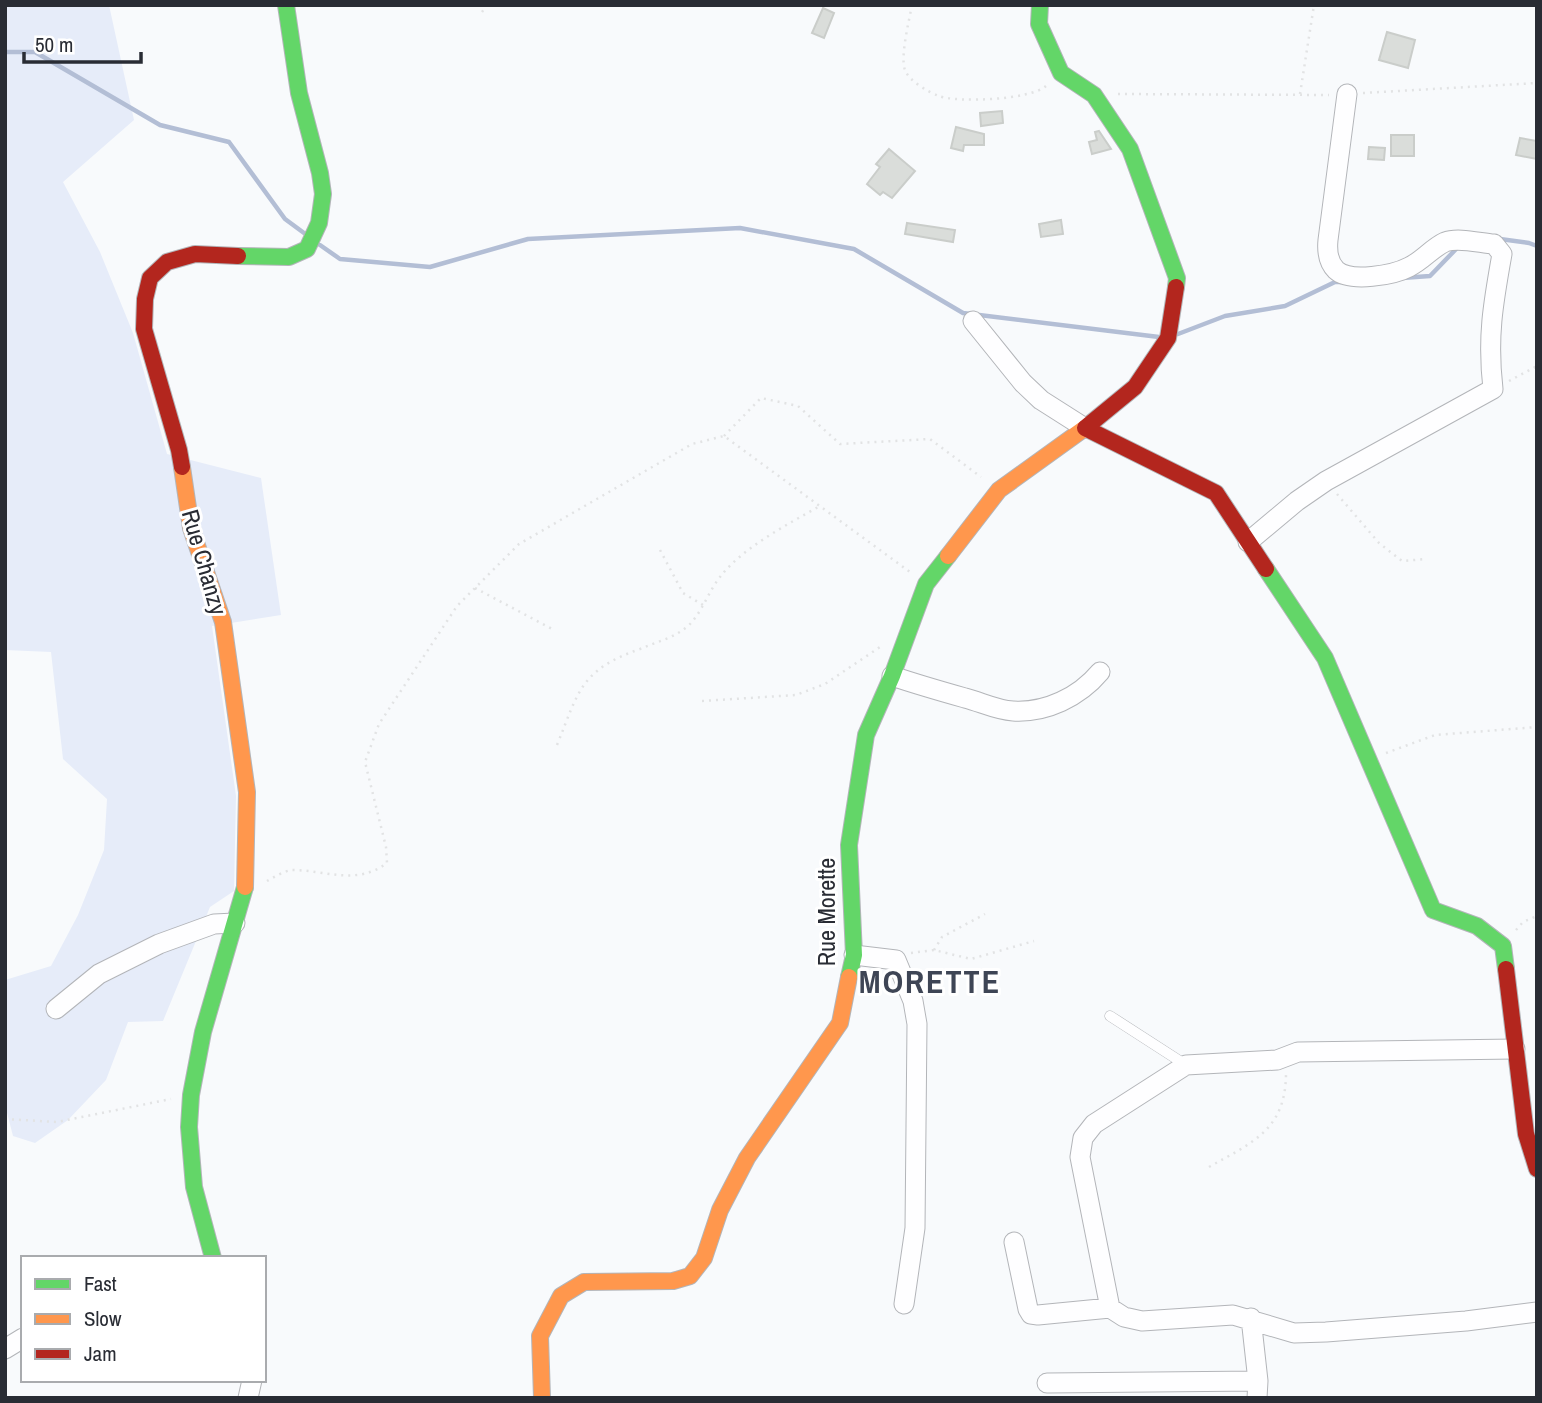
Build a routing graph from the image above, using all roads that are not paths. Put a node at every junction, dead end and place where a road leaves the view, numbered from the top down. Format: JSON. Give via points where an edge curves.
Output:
{"nodes":[{"id":1,"x":286,"y":5,"type":"edge"},
{"id":2,"x":1040,"y":5,"type":"edge"},
{"id":3,"x":1347,"y":94,"type":"road end"},
{"id":4,"x":973,"y":321,"type":"dead end"},
{"id":5,"x":1085,"y":428,"type":"junction"},
{"id":6,"x":1248,"y":542,"type":"junction"},
{"id":7,"x":1100,"y":672,"type":"dead end"},
{"id":8,"x":892,"y":676,"type":"junction"},
{"id":9,"x":235,"y":923,"type":"junction"},
{"id":10,"x":854,"y":955,"type":"junction"},
{"id":11,"x":56,"y":1009,"type":"dead end"},
{"id":12,"x":1110,"y":1016,"type":"dead end"},
{"id":13,"x":1515,"y":1049,"type":"junction"},
{"id":14,"x":1186,"y":1065,"type":"junction"},
{"id":15,"x":1530,"y":1118,"type":"edge"},
{"id":16,"x":1537,"y":1169,"type":"edge"},
{"id":17,"x":1014,"y":1242,"type":"dead end"},
{"id":18,"x":212,"y":1256,"type":"edge"},
{"id":19,"x":904,"y":1304,"type":"dead end"},
{"id":20,"x":1110,"y":1308,"type":"junction"},
{"id":21,"x":1537,"y":1312,"type":"edge"},
{"id":22,"x":1251,"y":1318,"type":"junction"},
{"id":23,"x":21,"y":1339,"type":"edge"},
{"id":24,"x":5,"y":1349,"type":"edge"},
{"id":25,"x":1047,"y":1383,"type":"dead end"},
{"id":26,"x":1184,"y":1389,"type":"edge"},
{"id":27,"x":1258,"y":1389,"type":"edge"},
{"id":28,"x":542,"y":1398,"type":"edge"}],
"edges":[{"from":1,"to":9,"type":"street","name":"Rue Chanzy","via":[[299,93],[323,194],[319,223],[307,249],[289,257],[195,254],[167,262],[150,278],[145,299],[144,329],[179,450],[191,528],[223,622],[247,792],[245,891]]},
{"from":2,"to":5,"type":"street","name":"Rue Morette","via":[[1039,24],[1061,73],[1094,95],[1130,149],[1177,278],[1168,338],[1135,387]]},
{"from":3,"to":6,"type":"street","via":[[1328,240],[1330,261],[1336,270],[1353,277],[1390,274],[1408,268],[1446,242],[1494,244],[1502,254],[1491,313],[1493,389],[1326,481]]},
{"from":4,"to":5,"type":"street","via":[[1023,383]]},
{"from":5,"to":6,"type":"street","via":[[1216,493]]},
{"from":5,"to":8,"type":"street","name":"Rue Morette","via":[[999,490],[926,584]]},
{"from":6,"to":13,"type":"street","via":[[1325,658],[1433,910],[1477,926],[1503,946]]},
{"from":7,"to":8,"type":"street","via":[[1069,699],[1014,711]]},
{"from":8,"to":10,"type":"street","name":"Rue Morette","via":[[866,735],[849,845]]},
{"from":9,"to":11,"type":"street","via":[[214,924],[159,944],[99,974]]},
{"from":9,"to":18,"type":"street","name":"Rue Chanzy","via":[[203,1032],[191,1095],[194,1188]]},
{"from":10,"to":19,"type":"street","via":[[896,960],[917,1024],[915,1228]]},
{"from":10,"to":28,"type":"street","name":"Rue Morette","via":[[841,1023],[747,1158],[720,1210],[704,1258],[690,1276],[673,1281],[584,1282],[561,1296],[540,1336]]},
{"from":12,"to":14,"type":"lane"},
{"from":13,"to":14,"type":"street","via":[[1298,1052],[1277,1060]]},
{"from":13,"to":15,"type":"street"},
{"from":14,"to":20,"type":"street","via":[[1094,1124],[1083,1138],[1080,1157]]},
{"from":15,"to":16,"type":"street","via":[[1525,1134]]},
{"from":17,"to":20,"type":"street","via":[[1031,1314]]},
{"from":20,"to":22,"type":"street","via":[[1142,1321]]},
{"from":21,"to":22,"type":"street","via":[[1294,1333]]},
{"from":22,"to":27,"type":"street"},
{"from":23,"to":24,"type":"street"},
{"from":25,"to":26,"type":"street"},
{"from":26,"to":27,"type":"street"}]}
